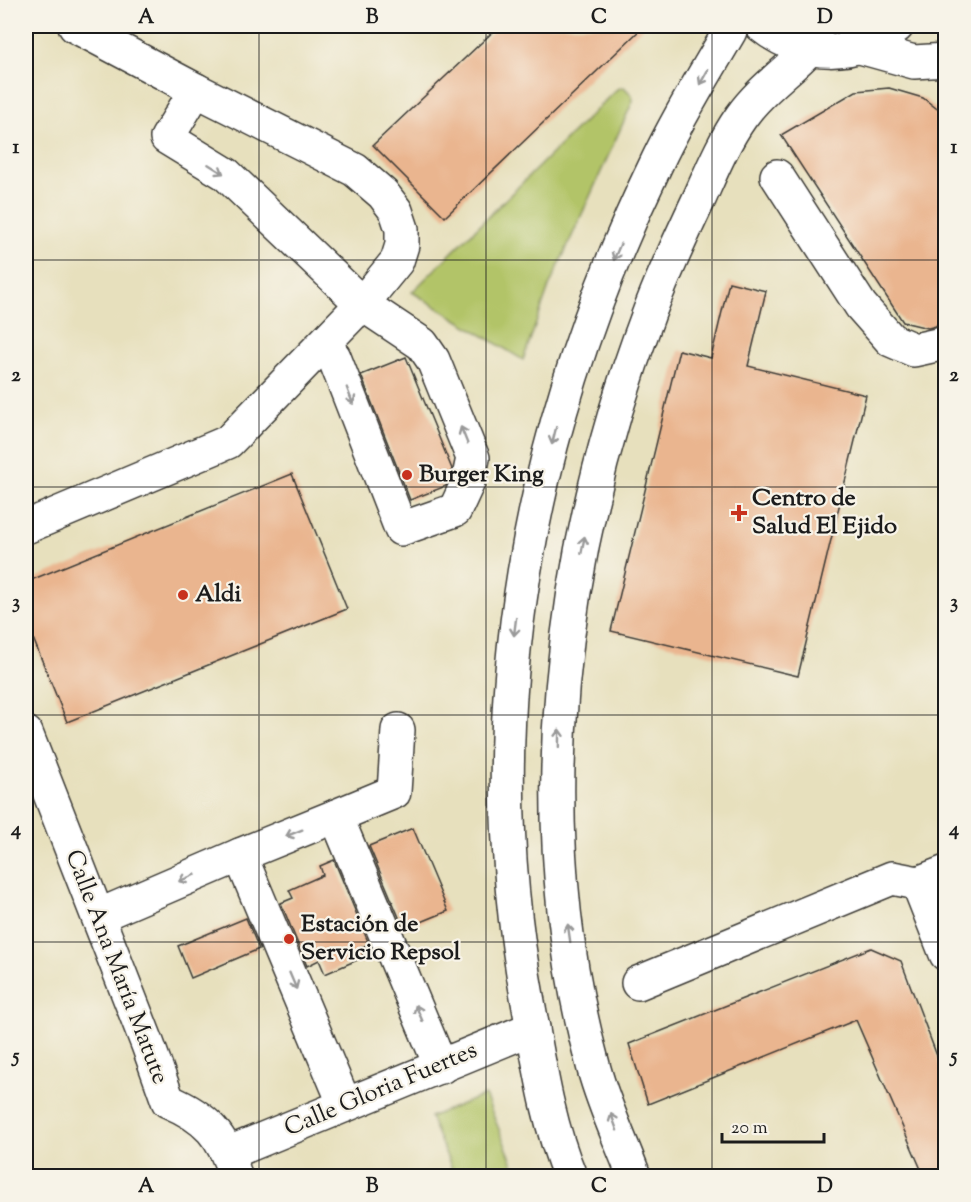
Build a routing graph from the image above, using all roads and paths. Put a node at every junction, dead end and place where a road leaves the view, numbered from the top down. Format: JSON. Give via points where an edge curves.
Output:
{"nodes":[{"id":1,"x":75,"y":26,"type":"edge"},
{"id":2,"x":730,"y":26,"type":"edge"},
{"id":3,"x":762,"y":26,"type":"edge"},
{"id":4,"x":897,"y":26,"type":"edge"},
{"id":5,"x":860,"y":47,"type":"junction"},
{"id":6,"x":809,"y":49,"type":"junction"},
{"id":7,"x":930,"y":61,"type":"edge"},
{"id":8,"x":945,"y":81,"type":"edge"},
{"id":9,"x":196,"y":90,"type":"junction"},
{"id":10,"x":777,"y":176,"type":"dead end"},
{"id":11,"x":362,"y":304,"type":"junction"},
{"id":12,"x":945,"y":343,"type":"edge"},
{"id":13,"x":323,"y":345,"type":"junction"},
{"id":14,"x":26,"y":527,"type":"edge"},
{"id":15,"x":398,"y":730,"type":"dead end"},
{"id":16,"x":26,"y":733,"type":"edge"},
{"id":17,"x":336,"y":816,"type":"junction"},
{"id":18,"x":240,"y":855,"type":"junction"},
{"id":19,"x":932,"y":878,"type":"edge"},
{"id":20,"x":98,"y":916,"type":"junction"},
{"id":21,"x":945,"y":954,"type":"edge"},
{"id":22,"x":638,"y":982,"type":"dead end"},
{"id":23,"x":533,"y":1028,"type":"junction"},
{"id":24,"x":441,"y":1067,"type":"junction"},
{"id":25,"x":345,"y":1105,"type":"junction"},
{"id":26,"x":232,"y":1165,"type":"edge"},
{"id":27,"x":570,"y":1176,"type":"edge"},
{"id":28,"x":634,"y":1176,"type":"edge"}],
"edges":[{"from":1,"to":9,"type":"street"},
{"from":2,"to":23,"type":"street","one_way":true,"via":[[658,160],[582,338],[523,568],[509,687],[506,818],[510,885]]},
{"from":3,"to":6,"type":"street","via":[[777,37]]},
{"from":4,"to":5,"type":"street"},
{"from":5,"to":6,"type":"street","via":[[835,51]]},
{"from":5,"to":7,"type":"street"},
{"from":28,"to":6,"type":"street","one_way":true,"via":[[595,1071],[578,1001],[559,861],[559,733],[571,602],[595,484],[627,370],[662,279],[716,161],[741,117]]},
{"from":7,"to":8,"type":"street"},
{"from":9,"to":11,"type":"street","one_way":true,"via":[[167,138],[225,174]]},
{"from":9,"to":11,"type":"street","via":[[355,170],[383,194],[396,211],[402,245],[397,261]]},
{"from":10,"to":12,"type":"street","via":[[861,306],[891,340],[914,350]]},
{"from":11,"to":13,"type":"street"},
{"from":13,"to":11,"type":"street","one_way":true,"via":[[334,357],[402,529],[454,510],[468,482],[473,458],[434,360],[422,345]]},
{"from":13,"to":14,"type":"street","via":[[228,442]]},
{"from":15,"to":17,"type":"street","via":[[394,792]]},
{"from":16,"to":20,"type":"street","name":"Calle Ana María Matute"},
{"from":17,"to":18,"type":"street","one_way":true},
{"from":24,"to":17,"type":"street","one_way":true},
{"from":18,"to":20,"type":"street","one_way":true},
{"from":18,"to":25,"type":"street","one_way":true},
{"from":19,"to":21,"type":"street"},
{"from":19,"to":22,"type":"street","via":[[892,878]]},
{"from":20,"to":26,"type":"street","name":"Calle Ana María Matute","via":[[168,1101],[190,1110],[211,1127]]},
{"from":23,"to":24,"type":"street","name":"Calle Gloria Fuertes"},
{"from":23,"to":27,"type":"street","via":[[554,1139]]},
{"from":24,"to":25,"type":"street","name":"Calle Gloria Fuertes"},
{"from":25,"to":26,"type":"street","name":"Calle Gloria Fuertes"}]}
